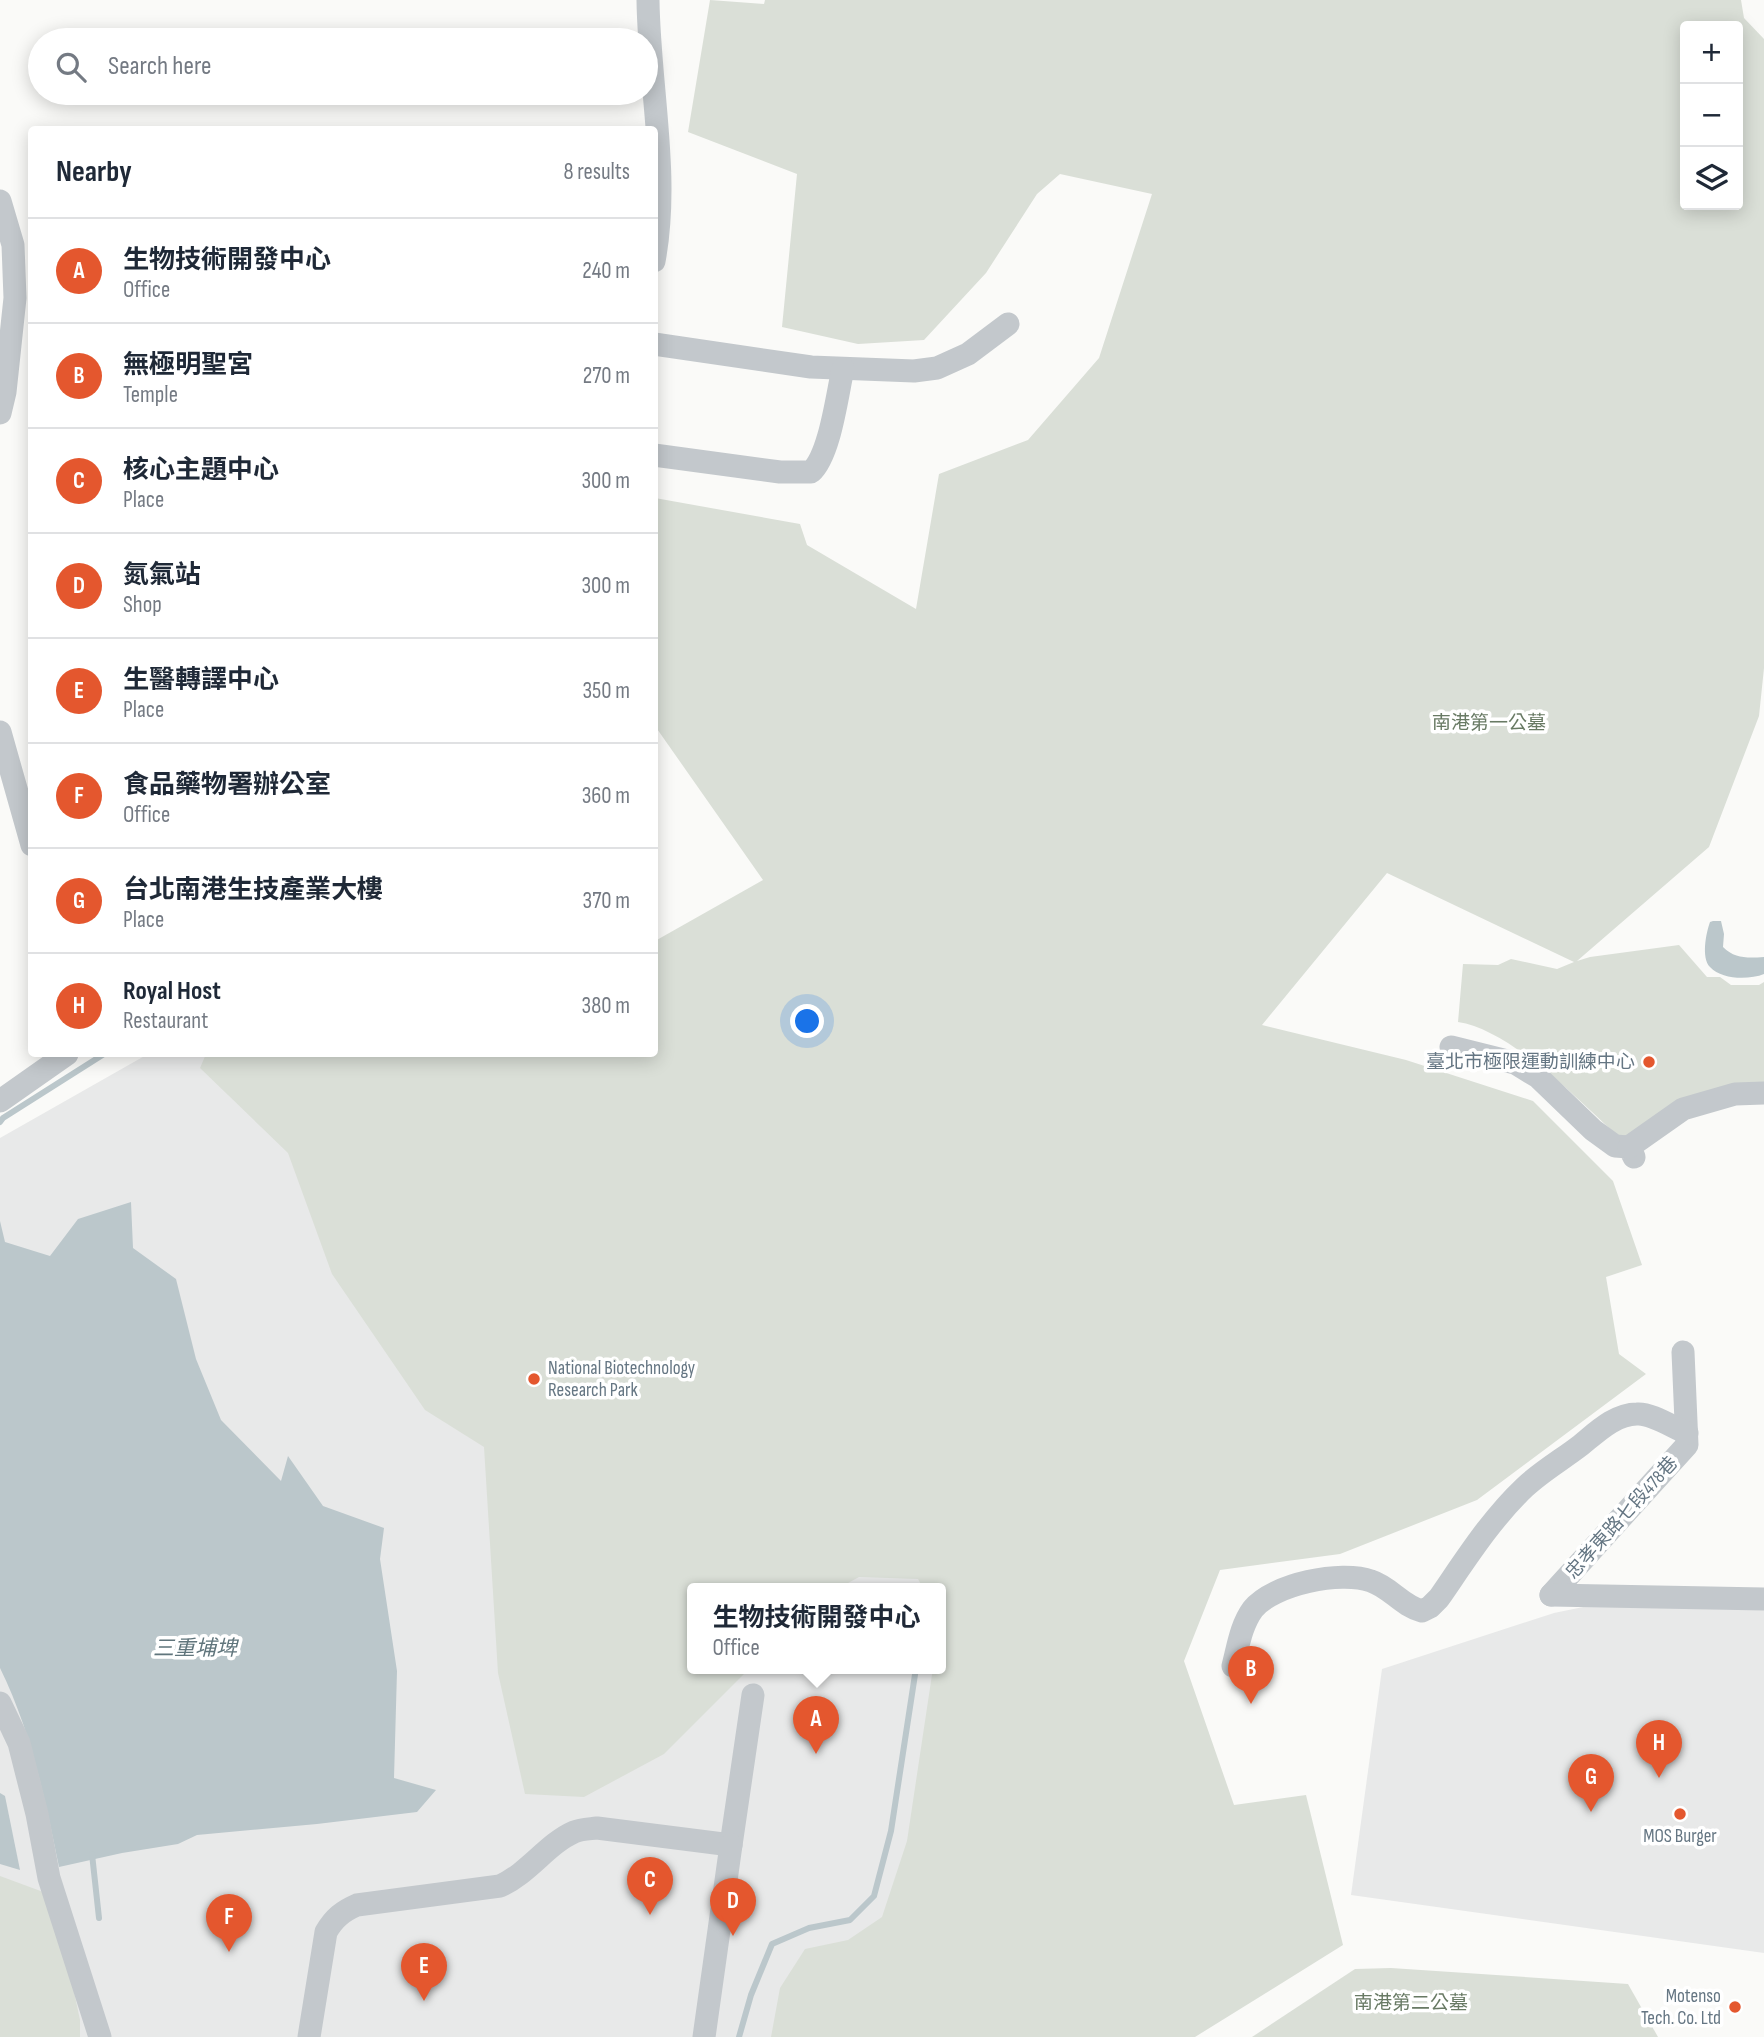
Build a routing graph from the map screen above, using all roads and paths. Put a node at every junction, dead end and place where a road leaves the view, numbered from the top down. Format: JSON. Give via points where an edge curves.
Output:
{"nodes":[{"id":1,"x":648,"y":0,"type":"edge"},
{"id":2,"x":650,"y":28,"type":"edge"},
{"id":3,"x":655,"y":105,"type":"edge"},
{"id":4,"x":656,"y":126,"type":"edge"},
{"id":5,"x":658,"y":152,"type":"edge"},
{"id":6,"x":0,"y":201,"type":"edge"},
{"id":7,"x":658,"y":240,"type":"edge"},
{"id":8,"x":8,"y":296,"type":"edge"},
{"id":9,"x":1008,"y":324,"type":"dead end"},
{"id":10,"x":658,"y":345,"type":"edge"},
{"id":11,"x":843,"y":369,"type":"junction"},
{"id":12,"x":0,"y":413,"type":"edge"},
{"id":13,"x":658,"y":456,"type":"edge"},
{"id":14,"x":0,"y":732,"type":"edge"},
{"id":15,"x":28,"y":831,"type":"edge"},
{"id":16,"x":1451,"y":1047,"type":"dead end"},
{"id":17,"x":63,"y":1057,"type":"edge"},
{"id":18,"x":1764,"y":1093,"type":"edge"},
{"id":19,"x":0,"y":1101,"type":"edge"},
{"id":20,"x":1683,"y":1352,"type":"dead end"},
{"id":21,"x":1687,"y":1433,"type":"junction"},
{"id":22,"x":1764,"y":1599,"type":"edge"},
{"id":23,"x":1233,"y":1666,"type":"dead end"},
{"id":24,"x":753,"y":1695,"type":"dead end"},
{"id":25,"x":0,"y":1703,"type":"edge"},
{"id":26,"x":731,"y":1845,"type":"junction"},
{"id":27,"x":100,"y":2037,"type":"edge"},
{"id":28,"x":309,"y":2037,"type":"edge"},
{"id":29,"x":704,"y":2037,"type":"edge"}],
"edges":[{"from":1,"to":2,"type":"lane"},
{"from":3,"to":4,"type":"lane"},
{"from":5,"to":7,"type":"lane"},
{"from":6,"to":8,"type":"lane","via":[[13,244]]},
{"from":8,"to":12,"type":"lane","via":[[5,392]]},
{"from":9,"to":11,"type":"lane","via":[[968,355],[937,368]]},
{"from":10,"to":11,"type":"lane"},
{"from":11,"to":13,"type":"lane","via":[[825,449],[811,472]]},
{"from":14,"to":15,"type":"lane"},
{"from":16,"to":18,"type":"lane","via":[[1515,1063],[1538,1077],[1594,1130],[1631,1152],[1683,1109],[1735,1094]]},
{"from":17,"to":19,"type":"lane"},
{"from":20,"to":21,"type":"lane","name":"忠孝東路七段478巷"},
{"from":21,"to":22,"type":"lane","name":"忠孝東路七段478巷","via":[[1687,1445],[1551,1595]]},
{"from":21,"to":23,"type":"lane","via":[[1639,1413],[1599,1430],[1525,1487],[1493,1521],[1439,1598],[1422,1611],[1410,1609],[1386,1589],[1362,1578],[1311,1580],[1267,1597],[1242,1629]]},
{"from":24,"to":26,"type":"lane"},
{"from":25,"to":27,"type":"lane","via":[[19,1742],[49,1878]]},
{"from":26,"to":28,"type":"lane","via":[[597,1828],[577,1830],[500,1886],[345,1910],[326,1932]]},
{"from":26,"to":29,"type":"lane"}]}
